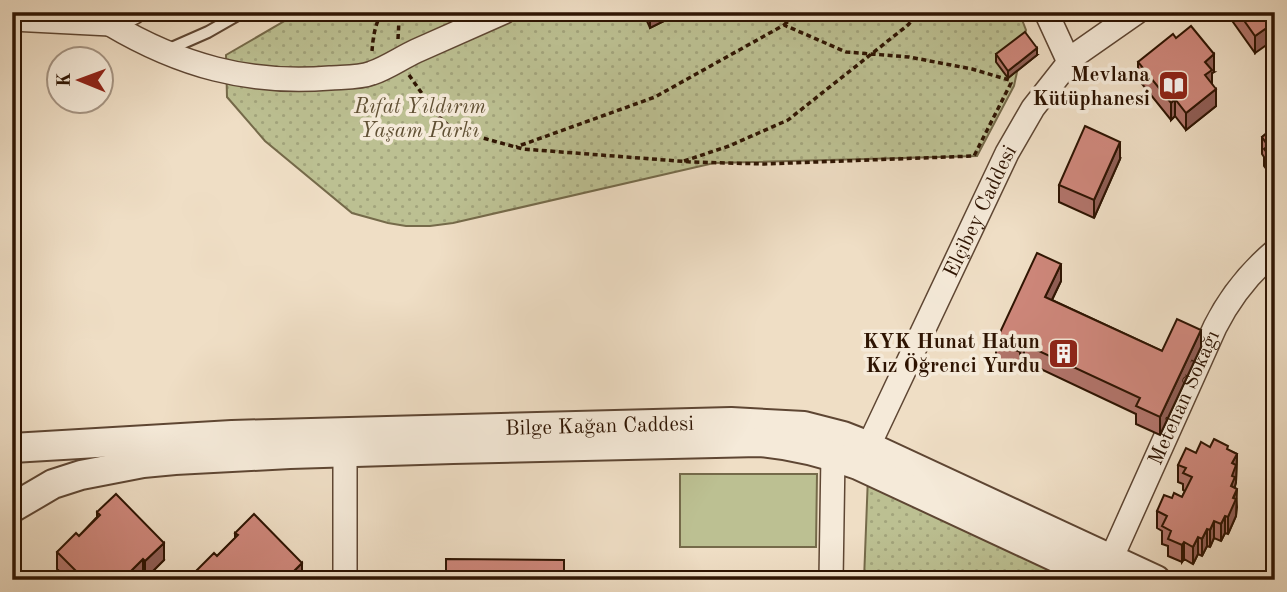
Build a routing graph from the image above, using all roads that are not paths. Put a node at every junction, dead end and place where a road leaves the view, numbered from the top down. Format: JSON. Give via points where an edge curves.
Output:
{"nodes":[{"id":1,"x":134,"y":12,"type":"edge"},
{"id":2,"x":243,"y":12,"type":"edge"},
{"id":3,"x":504,"y":12,"type":"edge"},
{"id":4,"x":1046,"y":12,"type":"edge"},
{"id":5,"x":1137,"y":12,"type":"edge"},
{"id":6,"x":12,"y":19,"type":"edge"},
{"id":7,"x":110,"y":24,"type":"junction"},
{"id":8,"x":162,"y":52,"type":"junction"},
{"id":9,"x":1069,"y":62,"type":"junction"},
{"id":10,"x":1275,"y":251,"type":"edge"},
{"id":11,"x":868,"y":447,"type":"junction"},
{"id":12,"x":12,"y":448,"type":"edge"},
{"id":13,"x":345,"y":452,"type":"junction"},
{"id":14,"x":833,"y":455,"type":"junction"},
{"id":15,"x":12,"y":508,"type":"edge"},
{"id":16,"x":1108,"y":569,"type":"edge"},
{"id":17,"x":345,"y":580,"type":"edge"},
{"id":18,"x":831,"y":580,"type":"edge"},
{"id":19,"x":1156,"y":580,"type":"edge"}],
"edges":[{"from":1,"to":7,"type":"street"},
{"from":2,"to":8,"type":"lane"},
{"from":3,"to":8,"type":"street","via":[[371,74],[265,78],[237,75]]},
{"from":4,"to":9,"type":"street"},
{"from":5,"to":9,"type":"street","name":"Elçibey Caddesi"},
{"from":6,"to":7,"type":"street"},
{"from":7,"to":8,"type":"street"},
{"from":9,"to":11,"type":"street","name":"Elçibey Caddesi","via":[[1032,108],[1007,153]]},
{"from":10,"to":16,"type":"street","name":"Metehan Sokağı","via":[[1254,270],[1214,327]]},
{"from":11,"to":12,"type":"street","name":"Bilge Kağan Caddesi","via":[[804,426],[731,422],[246,435]]},
{"from":11,"to":16,"type":"street","name":"Bilge Kağan Caddesi"},
{"from":13,"to":14,"type":"street","name":"Bilge Kağan Caddesi","via":[[759,442]]},
{"from":13,"to":15,"type":"street","name":"Bilge Kağan Caddesi","via":[[110,468],[53,484]]},
{"from":13,"to":17,"type":"street"},
{"from":14,"to":16,"type":"street","name":"Bilge Kağan Caddesi"},
{"from":14,"to":18,"type":"street"},
{"from":16,"to":19,"type":"street","name":"Bilge Kağan Caddesi"}]}
